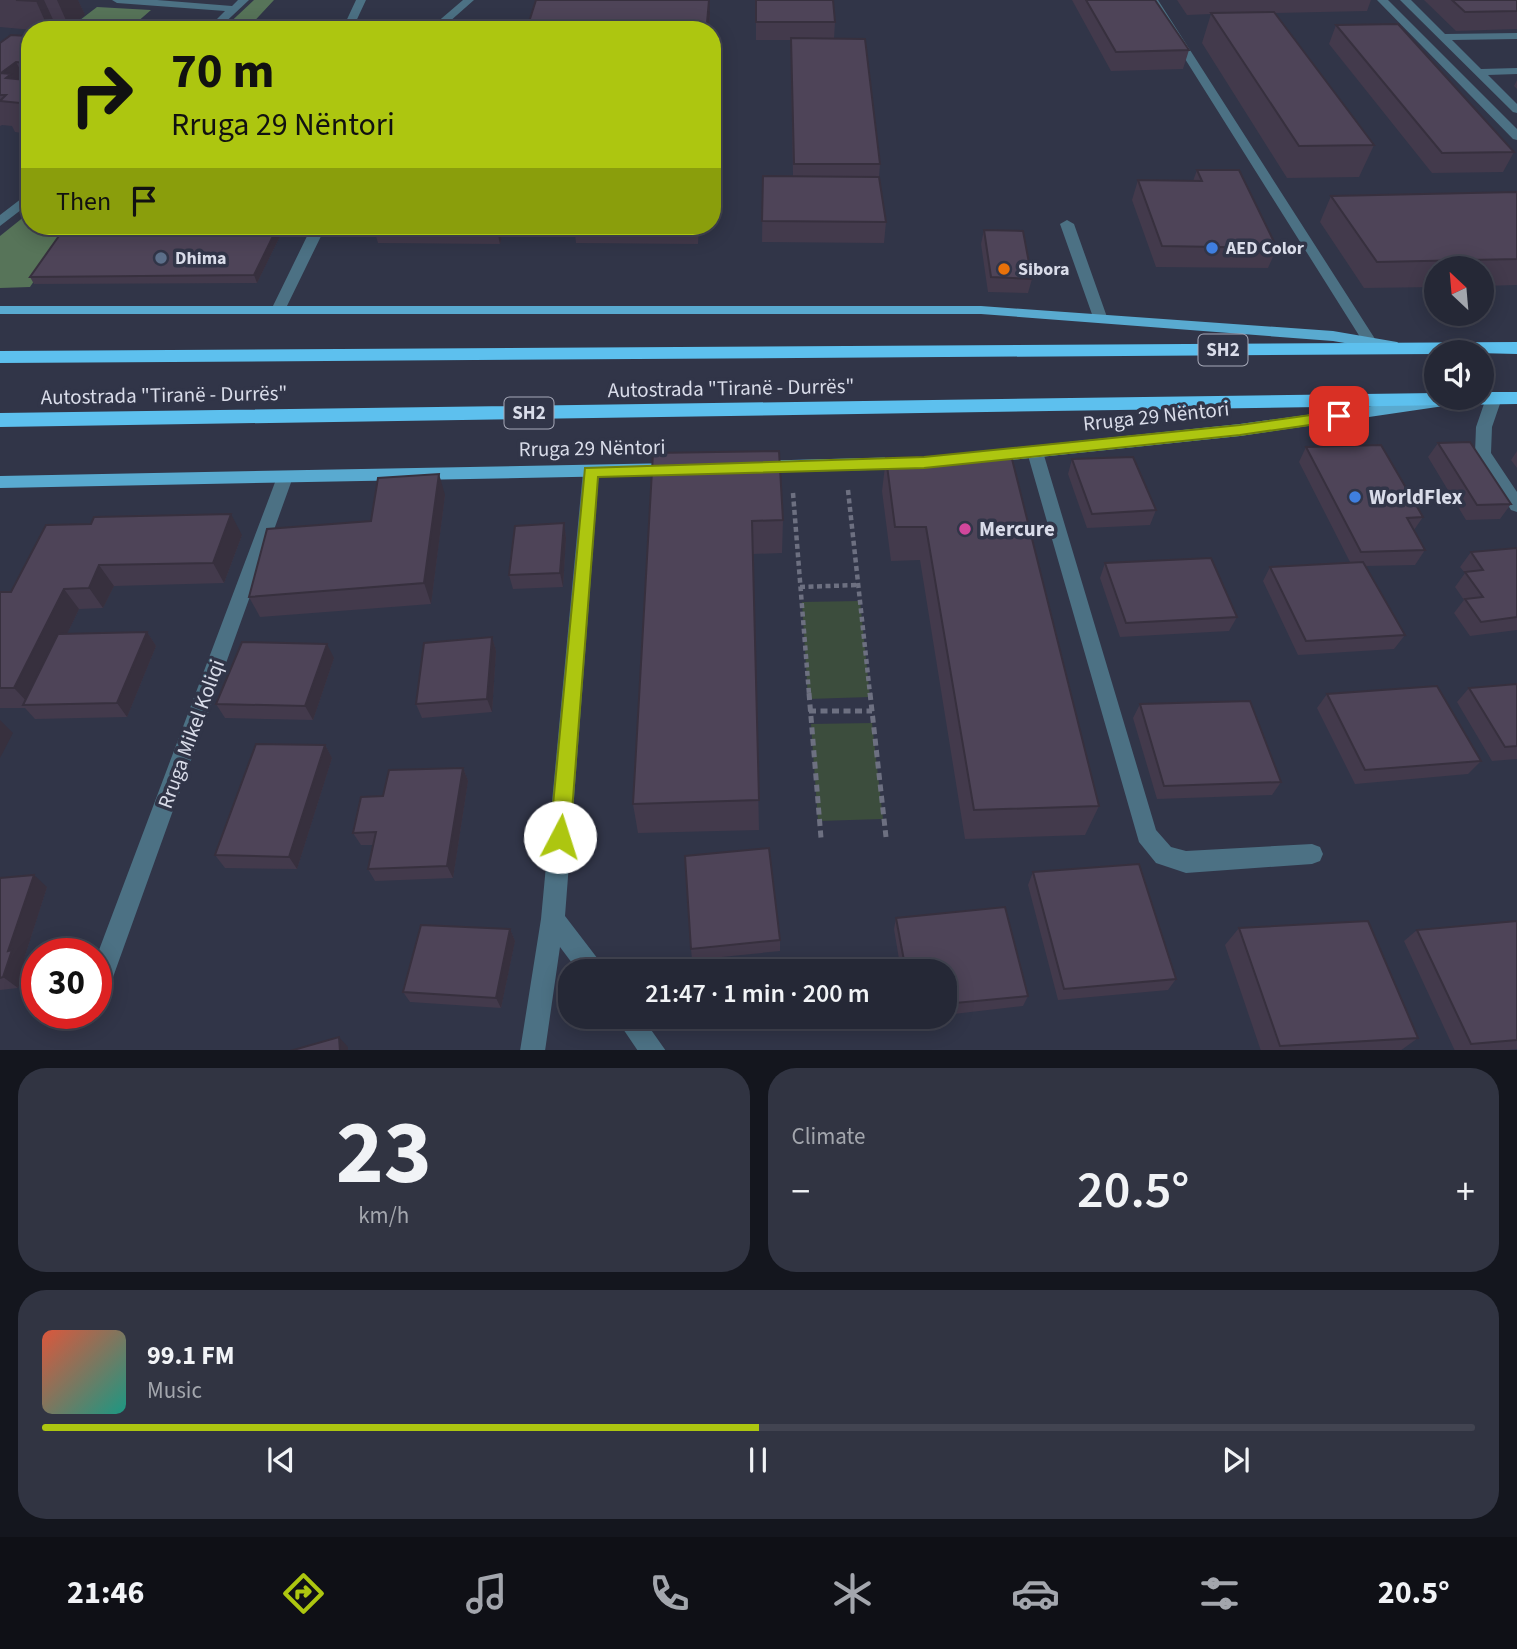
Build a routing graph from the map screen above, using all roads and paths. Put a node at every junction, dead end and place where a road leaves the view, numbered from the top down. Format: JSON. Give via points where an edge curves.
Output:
{"nodes":[{"id":1,"x":117,"y":0,"type":"edge"},
{"id":2,"x":244,"y":0,"type":"edge"},
{"id":3,"x":360,"y":0,"type":"edge"},
{"id":4,"x":469,"y":0,"type":"edge"},
{"id":5,"x":1153,"y":0,"type":"edge"},
{"id":6,"x":1382,"y":0,"type":"edge"},
{"id":7,"x":1405,"y":0,"type":"edge"},
{"id":8,"x":234,"y":9,"type":"junction"},
{"id":9,"x":221,"y":21,"type":"edge"},
{"id":10,"x":351,"y":21,"type":"edge"},
{"id":11,"x":444,"y":21,"type":"edge"},
{"id":12,"x":1517,"y":36,"type":"edge"},
{"id":13,"x":1443,"y":37,"type":"junction"},
{"id":14,"x":1517,"y":71,"type":"edge"},
{"id":15,"x":1479,"y":72,"type":"junction"},
{"id":16,"x":1517,"y":110,"type":"edge"},
{"id":17,"x":1517,"y":136,"type":"edge"},
{"id":18,"x":21,"y":204,"type":"edge"},
{"id":19,"x":0,"y":222,"type":"edge"},
{"id":20,"x":1067,"y":225,"type":"dead end"},
{"id":21,"x":315,"y":235,"type":"edge"},
{"id":22,"x":279,"y":308,"type":"junction"},
{"id":23,"x":0,"y":310,"type":"edge"},
{"id":24,"x":1100,"y":317,"type":"junction"},
{"id":25,"x":1370,"y":342,"type":"junction"},
{"id":26,"x":1517,"y":348,"type":"edge"},
{"id":27,"x":1407,"y":349,"type":"junction"},
{"id":28,"x":0,"y":356,"type":"edge"},
{"id":29,"x":1494,"y":398,"type":"edge"},
{"id":30,"x":1517,"y":398,"type":"edge"},
{"id":31,"x":1424,"y":400,"type":"edge"},
{"id":32,"x":1424,"y":404,"type":"edge"},
{"id":33,"x":1490,"y":410,"type":"edge"},
{"id":34,"x":0,"y":420,"type":"edge"},
{"id":35,"x":1035,"y":452,"type":"junction"},
{"id":36,"x":952,"y":460,"type":"edge"},
{"id":37,"x":924,"y":462,"type":"edge"},
{"id":38,"x":744,"y":467,"type":"edge"},
{"id":39,"x":688,"y":469,"type":"edge"},
{"id":40,"x":591,"y":471,"type":"junction"},
{"id":41,"x":847,"y":476,"type":"dead end"},
{"id":42,"x":285,"y":477,"type":"junction"},
{"id":43,"x":0,"y":482,"type":"edge"},
{"id":44,"x":793,"y":492,"type":"dead end"},
{"id":45,"x":1517,"y":506,"type":"edge"},
{"id":46,"x":858,"y":586,"type":"junction"},
{"id":47,"x":800,"y":587,"type":"junction"},
{"id":48,"x":809,"y":711,"type":"junction"},
{"id":49,"x":872,"y":711,"type":"junction"},
{"id":50,"x":821,"y":838,"type":"dead end"},
{"id":51,"x":886,"y":838,"type":"dead end"},
{"id":52,"x":1312,"y":854,"type":"dead end"},
{"id":53,"x":553,"y":919,"type":"junction"},
{"id":54,"x":112,"y":947,"type":"edge"},
{"id":55,"x":584,"y":959,"type":"edge"},
{"id":56,"x":637,"y":1029,"type":"edge"},
{"id":57,"x":532,"y":1050,"type":"edge"},
{"id":58,"x":653,"y":1050,"type":"edge"}],
"edges":[{"from":1,"to":8,"type":"street"},
{"from":2,"to":8,"type":"street"},
{"from":3,"to":10,"type":"street"},
{"from":4,"to":11,"type":"street"},
{"from":5,"to":25,"type":"street"},
{"from":6,"to":17,"type":"street"},
{"from":7,"to":13,"type":"street"},
{"from":8,"to":9,"type":"street"},
{"from":12,"to":13,"type":"street"},
{"from":13,"to":15,"type":"street"},
{"from":14,"to":15,"type":"street"},
{"from":15,"to":16,"type":"street"},
{"from":18,"to":19,"type":"street"},
{"from":20,"to":24,"type":"street"},
{"from":21,"to":22,"type":"street"},
{"from":22,"to":23,"type":"main road"},
{"from":22,"to":24,"type":"main road","via":[[905,309]]},
{"from":24,"to":25,"type":"main road"},
{"from":25,"to":27,"type":"main road"},
{"from":26,"to":27,"type":"highway","number":"SH2"},
{"from":27,"to":28,"type":"highway","name":"Autostrada \"Tiranë - Durrës\"","number":"SH2"},
{"from":29,"to":30,"type":"highway","name":"Rruga 29 Nëntori","number":"SH2"},
{"from":31,"to":34,"type":"highway","name":"Autostrada \"Tiranë - Durrës\"","number":"SH2"},
{"from":32,"to":35,"type":"main road","name":"Rruga 29 Nëntori"},
{"from":33,"to":45,"type":"street","via":[[1483,453]]},
{"from":35,"to":36,"type":"main road","name":"Rruga 29 Nëntori"},
{"from":35,"to":52,"type":"street","via":[[1147,835],[1164,856],[1186,862]]},
{"from":37,"to":38,"type":"main road"},
{"from":39,"to":40,"type":"main road","name":"Rruga 29 Nëntori"},
{"from":40,"to":42,"type":"main road","name":"Rruga 29 Nëntori"},
{"from":40,"to":53,"type":"street"},
{"from":41,"to":46,"type":"path"},
{"from":42,"to":43,"type":"main road","name":"Rruga 29 Nëntori"},
{"from":42,"to":54,"type":"street","name":"Rruga Mikel Koliqi"},
{"from":44,"to":47,"type":"path"},
{"from":46,"to":47,"type":"path"},
{"from":46,"to":49,"type":"path"},
{"from":47,"to":48,"type":"path"},
{"from":48,"to":49,"type":"path"},
{"from":48,"to":50,"type":"path"},
{"from":49,"to":51,"type":"path"},
{"from":53,"to":55,"type":"street"},
{"from":53,"to":57,"type":"street"},
{"from":56,"to":58,"type":"street"}]}
